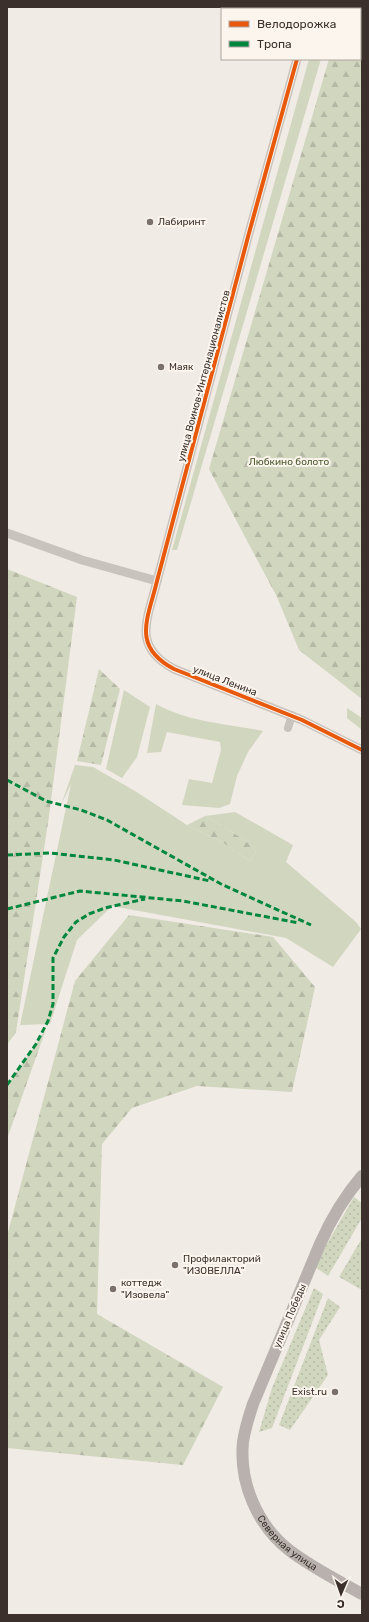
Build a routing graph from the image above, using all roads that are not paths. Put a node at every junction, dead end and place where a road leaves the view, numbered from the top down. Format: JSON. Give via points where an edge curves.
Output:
{"nodes":[{"id":1,"x":297,"y":60,"type":"edge"},
{"id":2,"x":7,"y":533,"type":"edge"},
{"id":3,"x":157,"y":581,"type":"junction"},
{"id":4,"x":292,"y":715,"type":"junction"},
{"id":5,"x":288,"y":728,"type":"dead end"},
{"id":6,"x":362,"y":750,"type":"edge"},
{"id":7,"x":362,"y":1176,"type":"edge"},
{"id":8,"x":244,"y":1466,"type":"joint"},
{"id":9,"x":362,"y":1594,"type":"edge"}],
"edges":[{"from":1,"to":3,"type":"street","name":"улица Воинов-Интернационалистов"},
{"from":2,"to":3,"type":"street","via":[[82,560]]},
{"from":3,"to":4,"type":"street","name":"улица Ленина","via":[[146,635],[148,646],[158,660],[182,673]]},
{"from":4,"to":5,"type":"street"},
{"from":4,"to":6,"type":"street","name":"улица Ленина"},
{"from":7,"to":8,"type":"main road","name":"улица Победы","via":[[332,1218],[263,1380],[246,1423]]},
{"from":8,"to":9,"type":"main road","name":"Северная улица","via":[[252,1499],[267,1528],[289,1550]]}]}
